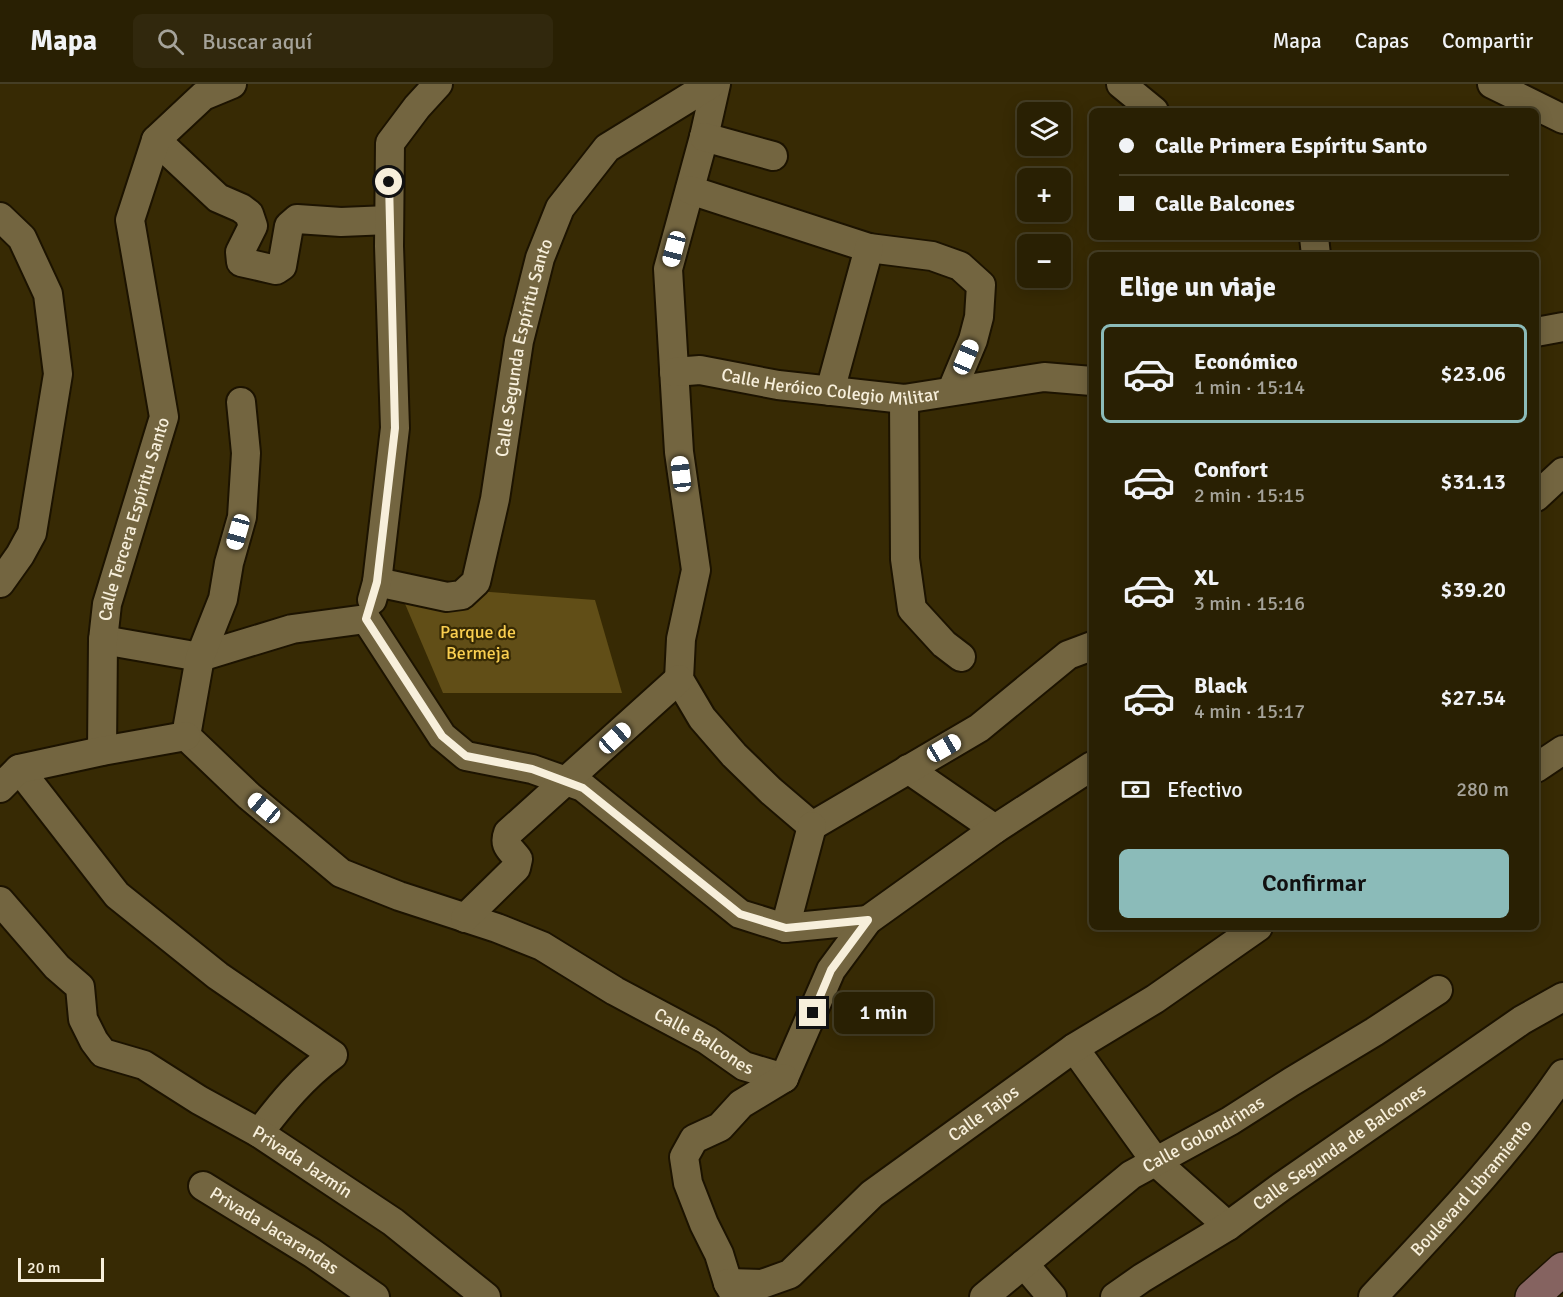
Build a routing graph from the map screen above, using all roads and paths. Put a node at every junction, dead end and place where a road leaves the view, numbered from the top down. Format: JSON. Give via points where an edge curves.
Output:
{"nodes":[{"id":1,"x":232,"y":84,"type":"edge"},
{"id":2,"x":438,"y":84,"type":"edge"},
{"id":3,"x":711,"y":84,"type":"edge"},
{"id":4,"x":716,"y":84,"type":"edge"},
{"id":5,"x":1121,"y":84,"type":"edge"},
{"id":6,"x":1492,"y":84,"type":"edge"},
{"id":7,"x":1150,"y":108,"type":"edge"},
{"id":8,"x":1563,"y":119,"type":"edge"},
{"id":9,"x":704,"y":137,"type":"junction"},
{"id":10,"x":156,"y":141,"type":"junction"},
{"id":11,"x":773,"y":156,"type":"dead end"},
{"id":12,"x":690,"y":190,"type":"junction"},
{"id":13,"x":0,"y":217,"type":"edge"},
{"id":14,"x":389,"y":220,"type":"junction"},
{"id":15,"x":869,"y":248,"type":"junction"},
{"id":16,"x":1563,"y":327,"type":"edge"},
{"id":17,"x":1539,"y":331,"type":"edge"},
{"id":18,"x":674,"y":372,"type":"junction"},
{"id":19,"x":1089,"y":381,"type":"edge"},
{"id":20,"x":952,"y":390,"type":"junction"},
{"id":21,"x":830,"y":391,"type":"junction"},
{"id":22,"x":904,"y":399,"type":"junction"},
{"id":23,"x":241,"y":402,"type":"dead end"},
{"id":24,"x":1563,"y":472,"type":"edge"},
{"id":25,"x":1539,"y":494,"type":"edge"},
{"id":26,"x":377,"y":582,"type":"junction"},
{"id":27,"x":0,"y":583,"type":"edge"},
{"id":28,"x":366,"y":619,"type":"junction"},
{"id":29,"x":103,"y":640,"type":"junction"},
{"id":30,"x":1089,"y":647,"type":"edge"},
{"id":31,"x":200,"y":657,"type":"junction"},
{"id":32,"x":961,"y":657,"type":"dead end"},
{"id":33,"x":679,"y":679,"type":"junction"},
{"id":34,"x":186,"y":736,"type":"junction"},
{"id":35,"x":1563,"y":750,"type":"edge"},
{"id":36,"x":102,"y":751,"type":"junction"},
{"id":37,"x":1539,"y":766,"type":"edge"},
{"id":38,"x":1089,"y":768,"type":"edge"},
{"id":39,"x":908,"y":769,"type":"junction"},
{"id":40,"x":9,"y":779,"type":"edge"},
{"id":41,"x":567,"y":781,"type":"junction"},
{"id":42,"x":812,"y":826,"type":"junction"},
{"id":43,"x":994,"y":829,"type":"junction"},
{"id":44,"x":0,"y":901,"type":"edge"},
{"id":45,"x":465,"y":918,"type":"junction"},
{"id":46,"x":868,"y":920,"type":"junction"},
{"id":47,"x":786,"y":928,"type":"junction"},
{"id":48,"x":1254,"y":930,"type":"edge"},
{"id":49,"x":1438,"y":990,"type":"dead end"},
{"id":50,"x":1563,"y":996,"type":"edge"},
{"id":51,"x":1074,"y":1048,"type":"junction"},
{"id":52,"x":1563,"y":1074,"type":"edge"},
{"id":53,"x":784,"y":1078,"type":"junction"},
{"id":54,"x":259,"y":1133,"type":"junction"},
{"id":55,"x":1156,"y":1162,"type":"junction"},
{"id":56,"x":203,"y":1186,"type":"dead end"},
{"id":57,"x":1228,"y":1226,"type":"junction"},
{"id":58,"x":1024,"y":1264,"type":"junction"},
{"id":59,"x":1563,"y":1269,"type":"edge"},
{"id":60,"x":732,"y":1290,"type":"edge"},
{"id":61,"x":375,"y":1297,"type":"edge"},
{"id":62,"x":486,"y":1297,"type":"edge"},
{"id":63,"x":984,"y":1297,"type":"edge"},
{"id":64,"x":1052,"y":1297,"type":"edge"},
{"id":65,"x":1115,"y":1297,"type":"edge"},
{"id":66,"x":1373,"y":1297,"type":"edge"},
{"id":67,"x":1532,"y":1297,"type":"edge"}],
"edges":[{"from":1,"to":10,"type":"street","name":"Calle Tercera Espíritu Santo","via":[[202,96]]},
{"from":2,"to":14,"type":"street","via":[[390,144]]},
{"from":3,"to":26,"type":"street","name":"Calle Segunda Espíritu Santo","via":[[607,148],[560,208],[540,258],[519,341],[495,499],[477,582],[462,595],[447,597]]},
{"from":4,"to":9,"type":"street"},
{"from":5,"to":7,"type":"street"},
{"from":6,"to":8,"type":"street"},
{"from":9,"to":11,"type":"street"},
{"from":9,"to":12,"type":"street"},
{"from":10,"to":14,"type":"street","via":[[218,198],[249,214],[253,226],[240,252],[241,262],[276,270],[282,266],[289,226],[297,219]]},
{"from":10,"to":29,"type":"street","name":"Calle Tercera Espíritu Santo","via":[[130,220],[164,417],[107,604]]},
{"from":12,"to":15,"type":"street"},
{"from":12,"to":18,"type":"street","via":[[668,269]]},
{"from":13,"to":27,"type":"street","via":[[22,238],[48,294],[58,374],[32,533]]},
{"from":14,"to":26,"type":"street","via":[[395,428]]},
{"from":15,"to":20,"type":"street","via":[[932,256],[960,266],[981,285],[973,340]]},
{"from":15,"to":21,"type":"street"},
{"from":16,"to":17,"type":"street"},
{"from":18,"to":21,"type":"street","name":"Calle Heróico Colegio Militar","via":[[700,370]]},
{"from":18,"to":33,"type":"street","via":[[679,453],[696,570],[681,639]]},
{"from":19,"to":20,"type":"street","name":"Calle Heróico Colegio Militar","via":[[1044,376]]},
{"from":20,"to":22,"type":"street","name":"Calle Heróico Colegio Militar"},
{"from":21,"to":22,"type":"street","name":"Calle Heróico Colegio Militar"},
{"from":22,"to":32,"type":"street","via":[[905,558],[912,609]]},
{"from":23,"to":31,"type":"street","via":[[246,453],[242,517],[223,600]]},
{"from":24,"to":25,"type":"street"},
{"from":26,"to":28,"type":"street"},
{"from":28,"to":31,"type":"street","via":[[292,629]]},
{"from":28,"to":41,"type":"street","via":[[442,736],[466,756],[532,769]]},
{"from":29,"to":31,"type":"street"},
{"from":29,"to":36,"type":"street","name":"Calle Tercera Espíritu Santo"},
{"from":30,"to":39,"type":"street","via":[[1068,655],[979,728]]},
{"from":31,"to":34,"type":"street"},
{"from":33,"to":41,"type":"street"},
{"from":33,"to":42,"type":"street","via":[[702,718],[734,755]]},
{"from":34,"to":36,"type":"street"},
{"from":34,"to":45,"type":"street","name":"Calle Balcones","via":[[249,796],[341,873]]},
{"from":35,"to":37,"type":"street"},
{"from":36,"to":40,"type":"street"},
{"from":38,"to":43,"type":"street"},
{"from":39,"to":42,"type":"street"},
{"from":39,"to":43,"type":"street"},
{"from":40,"to":54,"type":"street","via":[[117,895],[218,976],[333,1055],[284,1100]]},
{"from":41,"to":45,"type":"street","via":[[508,833],[506,846],[518,859],[516,868]]},
{"from":41,"to":47,"type":"street","via":[[583,788],[740,914]]},
{"from":42,"to":47,"type":"street"},
{"from":43,"to":46,"type":"street"},
{"from":44,"to":54,"type":"street","name":"Privada Jazmín","via":[[57,967],[81,987],[83,1019],[104,1053],[144,1065]]},
{"from":45,"to":53,"type":"street","name":"Calle Balcones","via":[[542,946],[615,991],[708,1040],[744,1066]]},
{"from":46,"to":47,"type":"street"},
{"from":46,"to":53,"type":"street","via":[[831,970]]},
{"from":48,"to":51,"type":"street","name":"Calle Tajos","via":[[1155,999]]},
{"from":49,"to":55,"type":"street","name":"Calle Golondrinas","via":[[1230,1121]]},
{"from":50,"to":57,"type":"street","name":"Calle Segunda de Balcones","via":[[1522,1020]]},
{"from":51,"to":55,"type":"street"},
{"from":51,"to":60,"type":"street","name":"Calle Tajos","via":[[872,1194],[790,1274]]},
{"from":52,"to":66,"type":"street","name":"Boulevard Libramiento","via":[[1487,1174]]},
{"from":53,"to":60,"type":"street","via":[[741,1104],[720,1127],[694,1139],[684,1157],[688,1183]]},
{"from":54,"to":62,"type":"street","name":"Privada Jazmín","via":[[393,1222]]},
{"from":55,"to":57,"type":"street"},
{"from":55,"to":58,"type":"street","name":"Calle Golondrinas","via":[[1131,1176]]},
{"from":56,"to":61,"type":"street","name":"Privada Jacarandas"},
{"from":57,"to":65,"type":"street","name":"Calle Segunda de Balcones"},
{"from":58,"to":63,"type":"street","name":"Calle Golondrinas"},
{"from":58,"to":64,"type":"street"},
{"from":59,"to":67,"type":"main road"}]}
